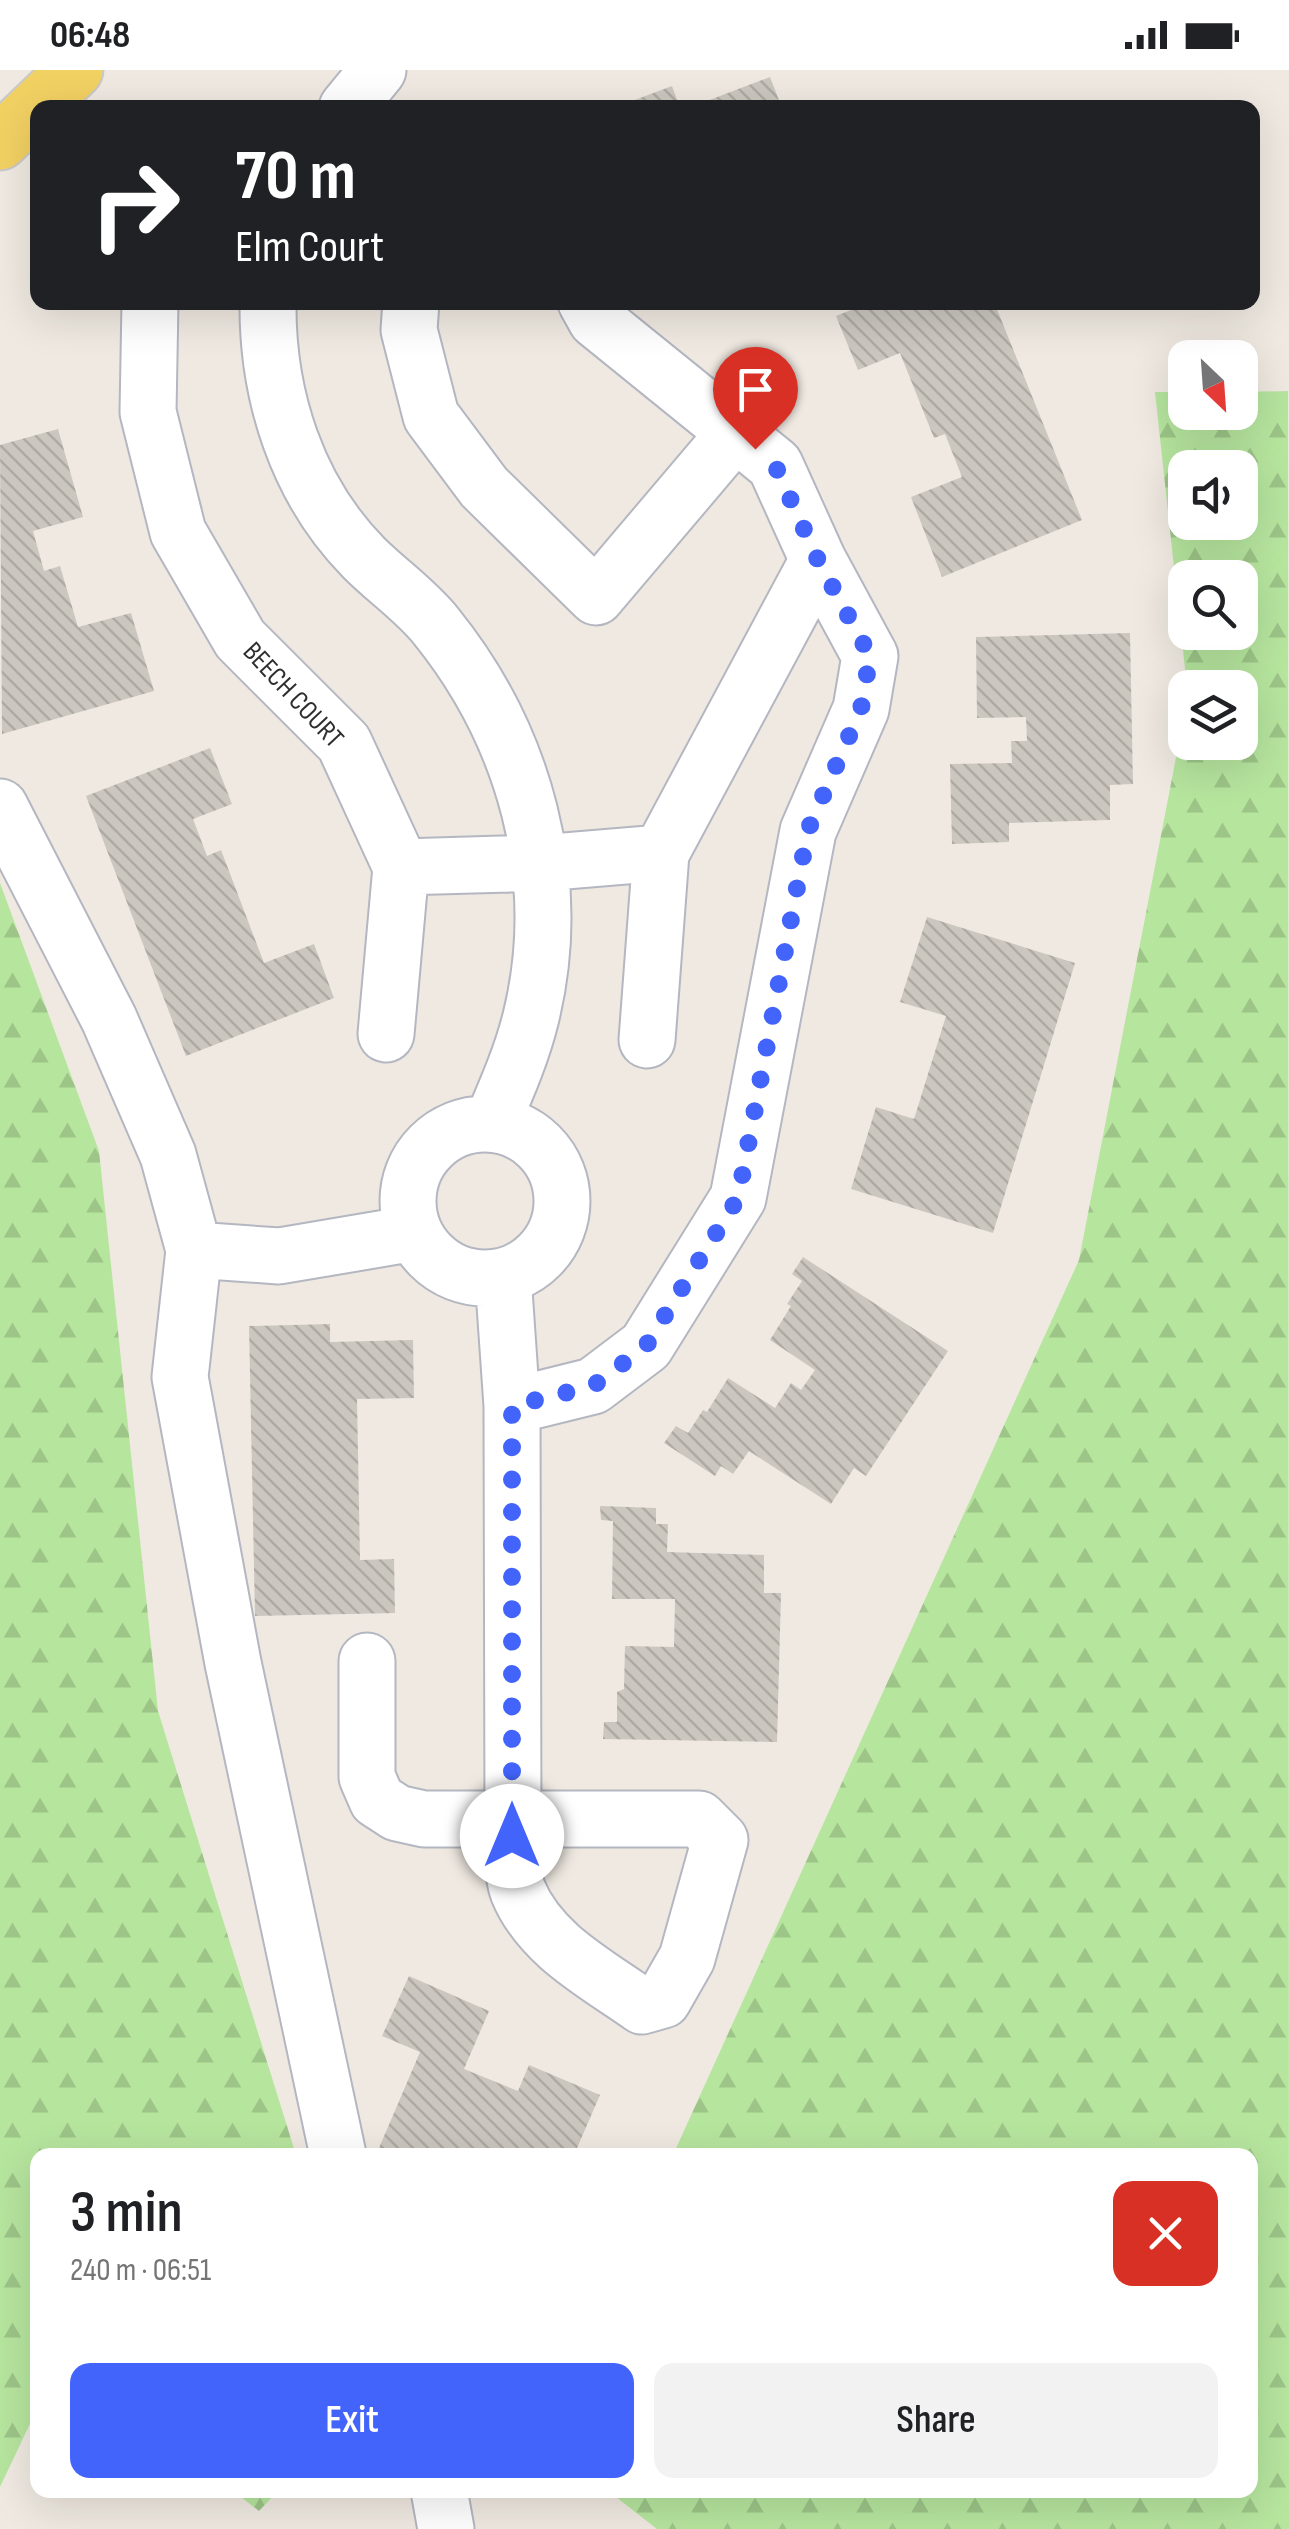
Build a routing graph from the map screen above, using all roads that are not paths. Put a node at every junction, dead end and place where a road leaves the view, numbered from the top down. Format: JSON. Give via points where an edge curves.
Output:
{"nodes":[{"id":1,"x":75,"y":70,"type":"edge"},
{"id":2,"x":378,"y":70,"type":"edge"},
{"id":3,"x":44,"y":100,"type":"edge"},
{"id":4,"x":354,"y":100,"type":"edge"},
{"id":5,"x":30,"y":113,"type":"edge"},
{"id":6,"x":0,"y":142,"type":"edge"},
{"id":7,"x":150,"y":310,"type":"edge"},
{"id":8,"x":268,"y":310,"type":"edge"},
{"id":9,"x":410,"y":310,"type":"edge"},
{"id":10,"x":590,"y":310,"type":"edge"},
{"id":11,"x":735,"y":433,"type":"junction"},
{"id":12,"x":818,"y":560,"type":"junction"},
{"id":13,"x":0,"y":807,"type":"edge"},
{"id":14,"x":661,"y":853,"type":"junction"},
{"id":15,"x":540,"y":863,"type":"junction"},
{"id":16,"x":402,"y":867,"type":"junction"},
{"id":17,"x":386,"y":1034,"type":"dead end"},
{"id":18,"x":647,"y":1040,"type":"dead end"},
{"id":19,"x":492,"y":1124,"type":"junction"},
{"id":20,"x":415,"y":1233,"type":"junction"},
{"id":21,"x":194,"y":1250,"type":"junction"},
{"id":22,"x":503,"y":1276,"type":"junction"},
{"id":23,"x":512,"y":1406,"type":"junction"},
{"id":24,"x":367,"y":1660,"type":"dead end"},
{"id":25,"x":337,"y":2148,"type":"edge"},
{"id":26,"x":440,"y":2498,"type":"edge"},
{"id":27,"x":446,"y":2529,"type":"edge"}],
"edges":[{"from":1,"to":3,"type":"main road"},
{"from":2,"to":4,"type":"street"},
{"from":5,"to":6,"type":"main road"},
{"from":7,"to":16,"type":"street","name":"BEECH COURT","via":[[148,412],[178,532],[240,639],[344,743]]},
{"from":8,"to":15,"type":"street","via":[[277,396],[308,481],[364,558],[433,622],[486,698],[523,784]]},
{"from":9,"to":11,"type":"street","via":[[409,330],[431,416],[484,487],[596,596]]},
{"from":10,"to":11,"type":"street"},
{"from":11,"to":12,"type":"street","via":[[775,465]]},
{"from":12,"to":14,"type":"street"},
{"from":12,"to":23,"type":"street","via":[[870,656],[861,709],[808,830],[738,1198],[646,1346],[593,1386]]},
{"from":13,"to":21,"type":"street","via":[[168,1154]]},
{"from":14,"to":15,"type":"street"},
{"from":14,"to":18,"type":"street"},
{"from":15,"to":16,"type":"street"},
{"from":15,"to":19,"type":"street","via":[[543,922],[532,1014]]},
{"from":16,"to":17,"type":"street"},
{"from":19,"to":20,"type":"street","via":[[445,1134],[422,1156],[408,1202]]},
{"from":19,"to":22,"type":"street","via":[[542,1148],[562,1199],[548,1245],[525,1267]]},
{"from":20,"to":21,"type":"street","via":[[279,1256]]},
{"from":20,"to":22,"type":"street","via":[[434,1259],[462,1275]]},
{"from":21,"to":25,"type":"street","via":[[180,1377]]},
{"from":22,"to":23,"type":"street"},
{"from":23,"to":24,"type":"street","via":[[513,1820],[424,1819],[377,1800],[367,1777]]},
{"from":26,"to":27,"type":"street"}]}
